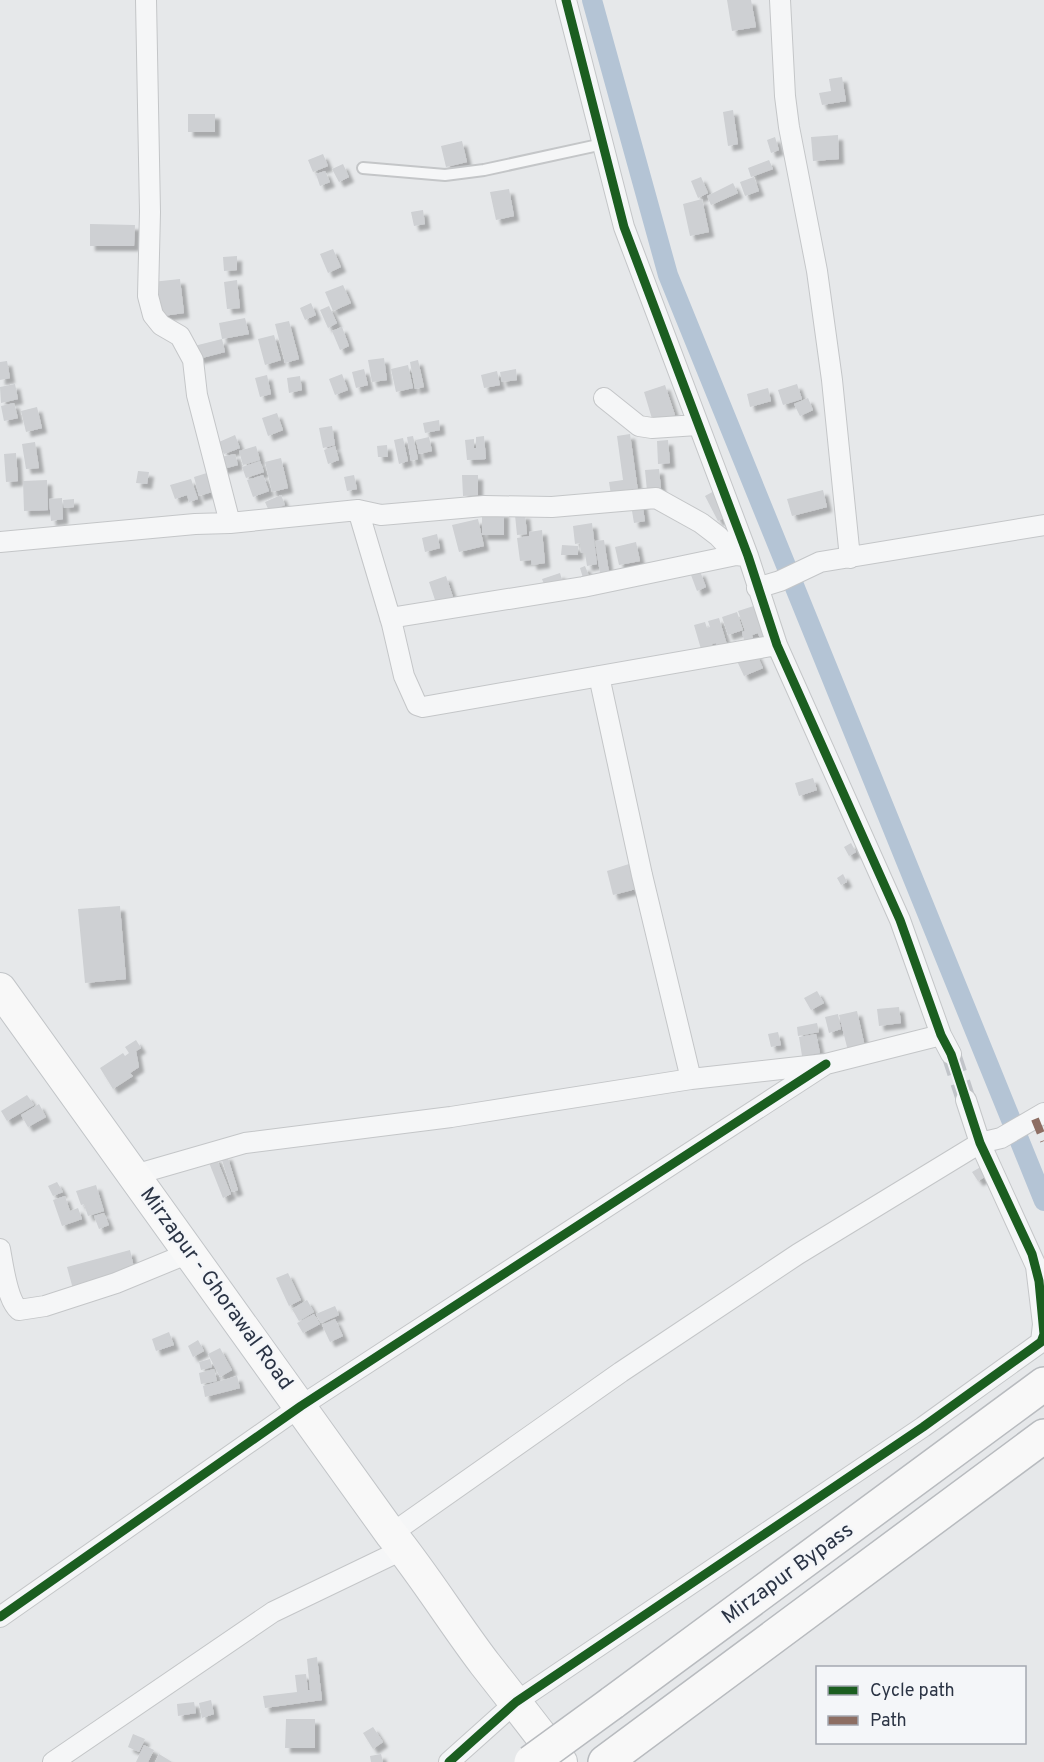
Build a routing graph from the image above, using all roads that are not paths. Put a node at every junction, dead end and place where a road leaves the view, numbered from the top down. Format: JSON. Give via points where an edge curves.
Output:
{"nodes":[{"id":1,"x":146,"y":0,"type":"edge"},
{"id":2,"x":566,"y":0,"type":"edge"},
{"id":3,"x":780,"y":0,"type":"edge"},
{"id":4,"x":603,"y":144,"type":"junction"},
{"id":5,"x":363,"y":168,"type":"dead end"},
{"id":6,"x":604,"y":398,"type":"dead end"},
{"id":7,"x":697,"y":425,"type":"junction"},
{"id":8,"x":358,"y":510,"type":"junction"},
{"id":9,"x":230,"y":523,"type":"junction"},
{"id":10,"x":1044,"y":525,"type":"edge"},
{"id":11,"x":0,"y":542,"type":"edge"},
{"id":12,"x":742,"y":556,"type":"junction"},
{"id":13,"x":850,"y":558,"type":"junction"},
{"id":14,"x":757,"y":588,"type":"junction"},
{"id":15,"x":390,"y":618,"type":"junction"},
{"id":16,"x":777,"y":645,"type":"junction"},
{"id":17,"x":599,"y":676,"type":"junction"},
{"id":18,"x":0,"y":989,"type":"edge"},
{"id":19,"x":941,"y":1035,"type":"junction"},
{"id":20,"x":951,"y":1054,"type":"tunnel mouth"},
{"id":21,"x":826,"y":1064,"type":"junction"},
{"id":22,"x":692,"y":1080,"type":"junction"},
{"id":23,"x":966,"y":1100,"type":"tunnel mouth"},
{"id":24,"x":1044,"y":1113,"type":"edge"},
{"id":25,"x":980,"y":1143,"type":"junction"},
{"id":26,"x":134,"y":1175,"type":"junction"},
{"id":27,"x":0,"y":1249,"type":"edge"},
{"id":28,"x":189,"y":1253,"type":"junction"},
{"id":29,"x":1044,"y":1384,"type":"edge"},
{"id":30,"x":301,"y":1406,"type":"junction"},
{"id":31,"x":1044,"y":1436,"type":"edge"},
{"id":32,"x":398,"y":1542,"type":"junction"},
{"id":33,"x":0,"y":1617,"type":"edge"},
{"id":34,"x":516,"y":1702,"type":"junction"},
{"id":35,"x":61,"y":1760,"type":"edge"},
{"id":36,"x":449,"y":1762,"type":"edge"},
{"id":37,"x":531,"y":1762,"type":"edge"},
{"id":38,"x":561,"y":1762,"type":"edge"},
{"id":39,"x":605,"y":1762,"type":"edge"}],
"edges":[{"from":1,"to":9,"type":"street","via":[[148,296],[153,315],[180,336],[193,360],[197,395]]},
{"from":2,"to":4,"type":"street"},
{"from":3,"to":13,"type":"street","via":[[787,106],[831,369]]},
{"from":4,"to":5,"type":"lane","via":[[445,175]]},
{"from":4,"to":7,"type":"street","via":[[624,227]]},
{"from":6,"to":7,"type":"street","via":[[639,426]]},
{"from":7,"to":12,"type":"street"},
{"from":8,"to":9,"type":"street"},
{"from":8,"to":12,"type":"street","via":[[381,515],[656,498],[701,523]]},
{"from":8,"to":15,"type":"street"},
{"from":9,"to":11,"type":"street"},
{"from":10,"to":13,"type":"street"},
{"from":12,"to":14,"type":"street"},
{"from":12,"to":15,"type":"street","via":[[584,587]]},
{"from":13,"to":14,"type":"street","via":[[820,562]]},
{"from":14,"to":16,"type":"street"},
{"from":15,"to":17,"type":"street","via":[[404,676],[417,705],[423,707]]},
{"from":16,"to":17,"type":"street"},
{"from":16,"to":19,"type":"street","via":[[900,921]]},
{"from":17,"to":22,"type":"street"},
{"from":18,"to":26,"type":"main road","name":"Mirzapur - Ghorawal Road"},
{"from":19,"to":20,"type":"street"},
{"from":19,"to":21,"type":"street"},
{"from":21,"to":22,"type":"street"},
{"from":21,"to":30,"type":"street"},
{"from":22,"to":26,"type":"street","via":[[451,1117],[245,1143]]},
{"from":23,"to":25,"type":"street"},
{"from":24,"to":25,"type":"street","via":[[1001,1138]]},
{"from":25,"to":32,"type":"street","via":[[798,1254],[640,1359]]},
{"from":25,"to":34,"type":"street","via":[[1036,1266],[1043,1324],[1041,1342],[923,1427]]},
{"from":26,"to":28,"type":"main road","name":"Mirzapur - Ghorawal Road"},
{"from":27,"to":28,"type":"street","via":[[11,1298],[19,1310],[45,1306],[116,1283]]},
{"from":28,"to":30,"type":"main road","name":"Mirzapur - Ghorawal Road"},
{"from":29,"to":37,"type":"highway","name":"Mirzapur Bypass","bridge":true},
{"from":30,"to":32,"type":"main road","name":"Mirzapur - Ghorawal Road"},
{"from":30,"to":33,"type":"street"},
{"from":31,"to":39,"type":"highway","name":"Mirzapur Bypass"},
{"from":32,"to":34,"type":"main road","name":"Mirzapur - Ghorawal Road"},
{"from":32,"to":35,"type":"street","via":[[273,1612]]},
{"from":34,"to":36,"type":"street"},
{"from":34,"to":38,"type":"main road","name":"Mirzapur - Ghorawal Road"}]}
